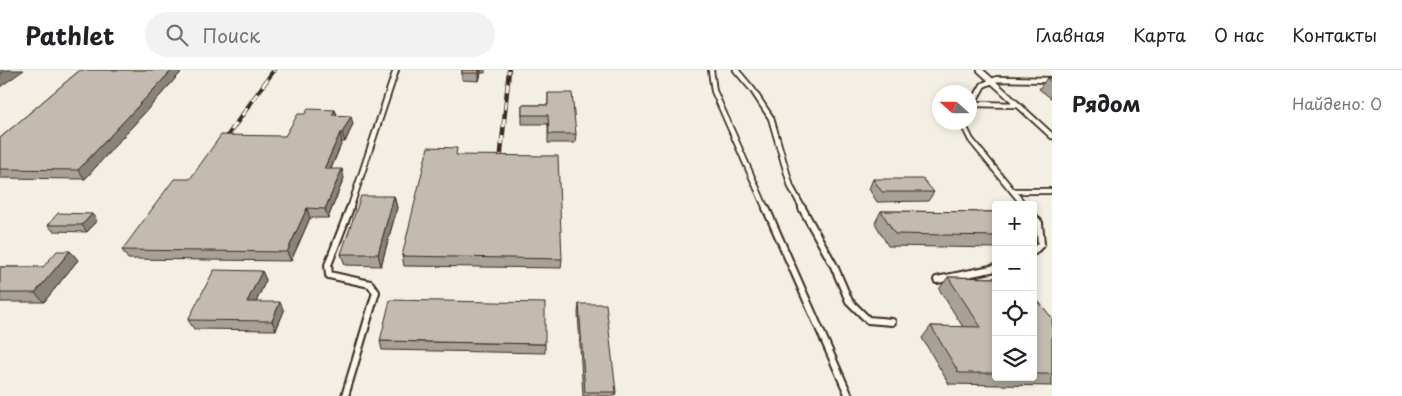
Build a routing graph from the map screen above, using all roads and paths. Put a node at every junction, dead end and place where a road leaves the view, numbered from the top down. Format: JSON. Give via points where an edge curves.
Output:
{"nodes":[{"id":1,"x":396,"y":70,"type":"edge"},
{"id":2,"x":711,"y":70,"type":"edge"},
{"id":3,"x":736,"y":70,"type":"edge"},
{"id":4,"x":980,"y":70,"type":"edge"},
{"id":5,"x":1052,"y":80,"type":"edge"},
{"id":6,"x":992,"y":81,"type":"junction"},
{"id":7,"x":977,"y":96,"type":"edge"},
{"id":8,"x":977,"y":104,"type":"edge"},
{"id":9,"x":1017,"y":105,"type":"junction"},
{"id":10,"x":966,"y":130,"type":"edge"},
{"id":11,"x":1052,"y":136,"type":"edge"},
{"id":12,"x":1013,"y":190,"type":"junction"},
{"id":13,"x":1052,"y":191,"type":"edge"},
{"id":14,"x":1021,"y":201,"type":"edge"},
{"id":15,"x":1037,"y":221,"type":"edge"},
{"id":16,"x":1037,"y":248,"type":"edge"},
{"id":17,"x":992,"y":269,"type":"edge"},
{"id":18,"x":937,"y":280,"type":"dead end"},
{"id":19,"x":892,"y":322,"type":"dead end"},
{"id":20,"x":345,"y":396,"type":"edge"},
{"id":21,"x":849,"y":396,"type":"edge"}],
"edges":[{"from":1,"to":20,"type":"lane","via":[[360,185],[328,265],[329,275],[370,284],[376,292]]},
{"from":2,"to":21,"type":"lane","via":[[714,90]]},
{"from":3,"to":19,"type":"lane","via":[[770,118],[791,187],[834,266],[849,301],[868,320]]},
{"from":4,"to":6,"type":"lane"},
{"from":5,"to":6,"type":"lane","via":[[997,78]]},
{"from":6,"to":7,"type":"lane","via":[[983,85]]},
{"from":6,"to":9,"type":"lane"},
{"from":8,"to":9,"type":"lane"},
{"from":9,"to":11,"type":"lane"},
{"from":10,"to":12,"type":"lane"},
{"from":12,"to":13,"type":"lane"},
{"from":12,"to":14,"type":"lane"},
{"from":15,"to":16,"type":"lane","via":[[1041,244]]},
{"from":17,"to":18,"type":"lane"}]}
